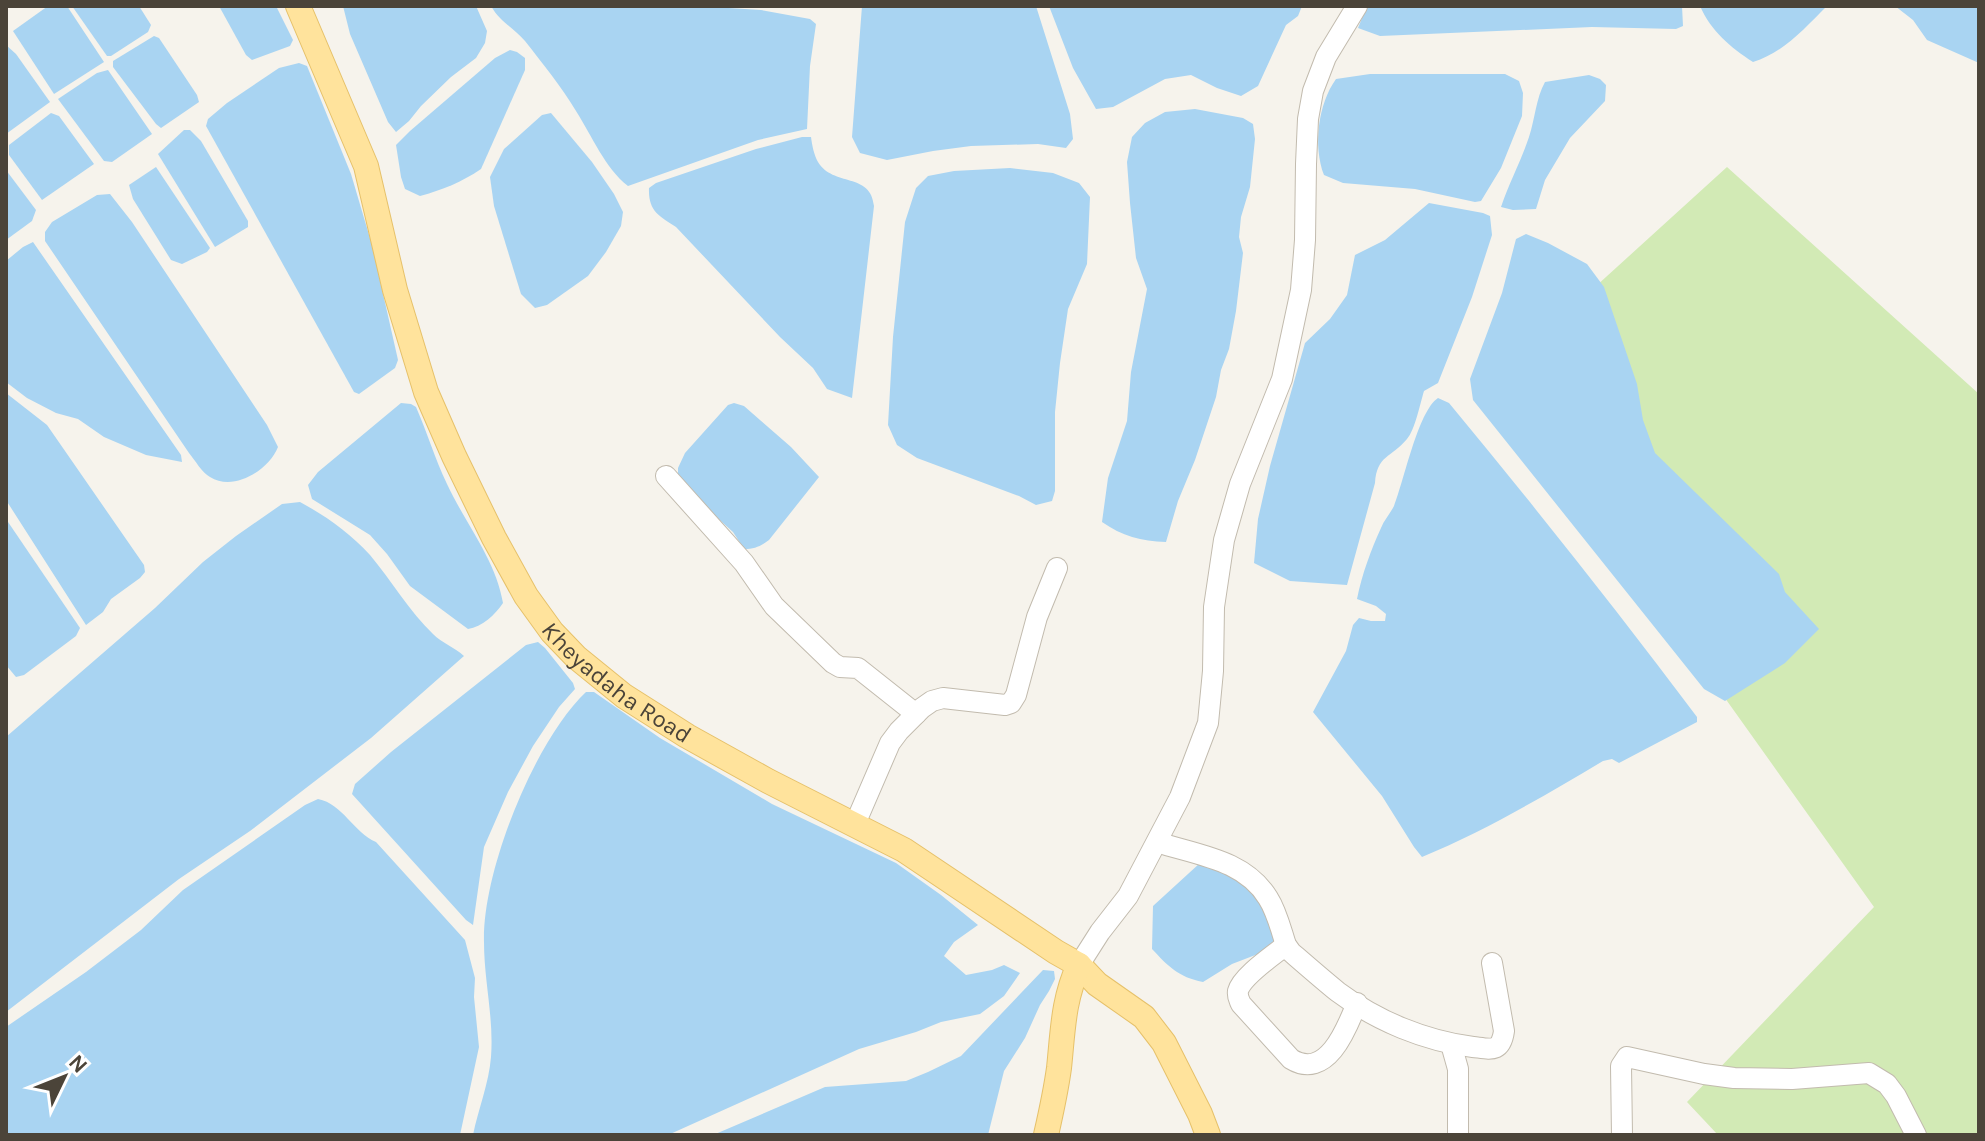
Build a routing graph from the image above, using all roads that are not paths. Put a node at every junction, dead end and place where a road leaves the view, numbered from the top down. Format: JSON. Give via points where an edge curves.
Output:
{"nodes":[{"id":1,"x":298,"y":6,"type":"edge"},
{"id":2,"x":1357,"y":6,"type":"edge"},
{"id":3,"x":666,"y":476,"type":"dead end"},
{"id":4,"x":1057,"y":568,"type":"dead end"},
{"id":5,"x":916,"y":714,"type":"junction"},
{"id":6,"x":855,"y":824,"type":"junction"},
{"id":7,"x":1157,"y":842,"type":"junction"},
{"id":8,"x":1286,"y":945,"type":"junction"},
{"id":9,"x":1082,"y":961,"type":"junction"},
{"id":10,"x":1492,"y":963,"type":"dead end"},
{"id":11,"x":1357,"y":1003,"type":"junction"},
{"id":12,"x":1451,"y":1044,"type":"junction"},
{"id":13,"x":1046,"y":1135,"type":"edge"},
{"id":14,"x":1208,"y":1135,"type":"edge"},
{"id":15,"x":1458,"y":1135,"type":"edge"},
{"id":16,"x":1622,"y":1135,"type":"edge"},
{"id":17,"x":1916,"y":1135,"type":"edge"}],
"edges":[{"from":1,"to":6,"type":"main road","name":"Kheyadaha Road","via":[[366,166],[426,392],[526,596],[568,649],[624,696],[687,736]]},
{"from":2,"to":7,"type":"street","via":[[1326,57],[1313,91],[1301,290],[1291,340],[1224,540],[1214,607],[1208,723]]},
{"from":3,"to":5,"type":"street","via":[[744,563],[774,606],[833,663],[858,668]]},
{"from":4,"to":5,"type":"street","via":[[1011,703],[943,698]]},
{"from":5,"to":6,"type":"street","via":[[890,743]]},
{"from":6,"to":9,"type":"main road","name":"Kheyadaha Road","via":[[904,850],[1011,923]]},
{"from":7,"to":8,"type":"street","via":[[1227,863],[1258,885]]},
{"from":7,"to":9,"type":"street","via":[[1128,896]]},
{"from":8,"to":11,"type":"street"},
{"from":8,"to":11,"type":"street","via":[[1249,976],[1237,995],[1291,1059],[1310,1064],[1328,1055]]},
{"from":9,"to":13,"type":"main road","via":[[1065,1003]]},
{"from":9,"to":14,"type":"main road","name":"Kheyadaha Road","via":[[1097,984],[1144,1017],[1164,1043]]},
{"from":10,"to":12,"type":"street","via":[[1503,1041],[1491,1049]]},
{"from":11,"to":12,"type":"street","via":[[1420,1035]]},
{"from":12,"to":15,"type":"street","via":[[1458,1069]]},
{"from":16,"to":17,"type":"street","via":[[1621,1066],[1627,1057],[1734,1078],[1869,1073],[1887,1084]]}]}
